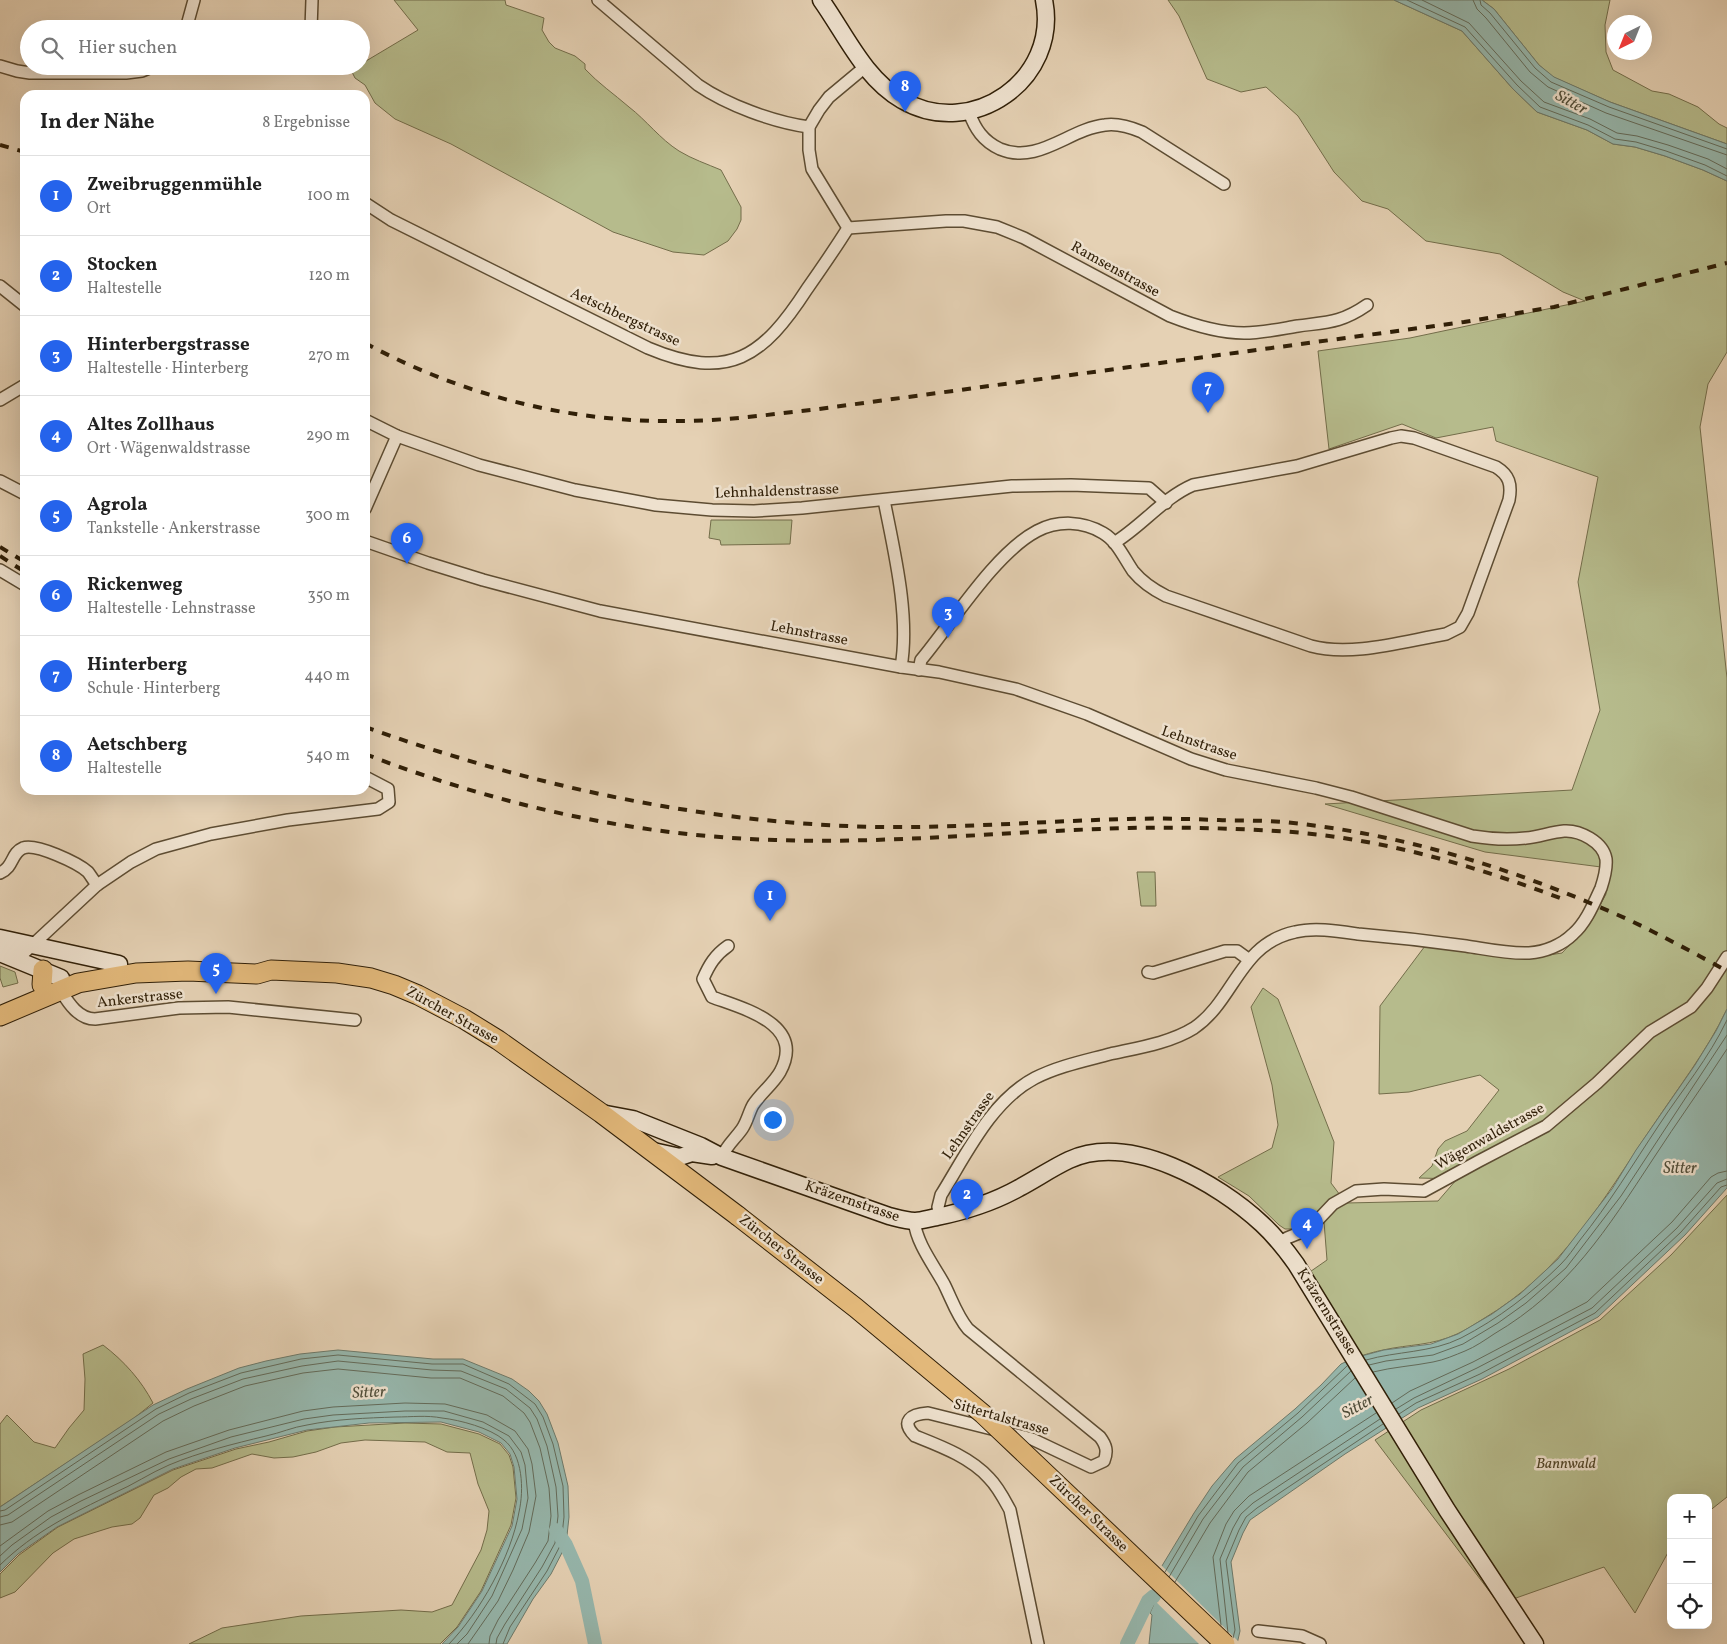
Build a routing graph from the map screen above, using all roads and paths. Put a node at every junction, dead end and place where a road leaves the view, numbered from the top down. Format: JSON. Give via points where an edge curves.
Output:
{"nodes":[{"id":1,"x":194,"y":0,"type":"edge"},
{"id":2,"x":312,"y":0,"type":"edge"},
{"id":3,"x":598,"y":0,"type":"edge"},
{"id":4,"x":821,"y":0,"type":"edge"},
{"id":5,"x":1044,"y":0,"type":"edge"},
{"id":6,"x":188,"y":20,"type":"edge"},
{"id":7,"x":311,"y":20,"type":"edge"},
{"id":8,"x":0,"y":66,"type":"edge"},
{"id":9,"x":865,"y":67,"type":"junction"},
{"id":10,"x":20,"y":71,"type":"edge"},
{"id":11,"x":969,"y":112,"type":"junction"},
{"id":12,"x":809,"y":127,"type":"junction"},
{"id":13,"x":1224,"y":184,"type":"dead end"},
{"id":14,"x":370,"y":206,"type":"edge"},
{"id":15,"x":848,"y":228,"type":"junction"},
{"id":16,"x":0,"y":286,"type":"edge"},
{"id":17,"x":20,"y":302,"type":"edge"},
{"id":18,"x":1367,"y":305,"type":"dead end"},
{"id":19,"x":20,"y":388,"type":"edge"},
{"id":20,"x":0,"y":400,"type":"edge"},
{"id":21,"x":370,"y":422,"type":"edge"},
{"id":22,"x":398,"y":436,"type":"junction"},
{"id":23,"x":0,"y":480,"type":"edge"},
{"id":24,"x":20,"y":491,"type":"edge"},
{"id":25,"x":370,"y":498,"type":"edge"},
{"id":26,"x":884,"y":500,"type":"junction"},
{"id":27,"x":1166,"y":503,"type":"junction"},
{"id":28,"x":370,"y":543,"type":"edge"},
{"id":29,"x":1114,"y":543,"type":"junction"},
{"id":30,"x":0,"y":570,"type":"edge"},
{"id":31,"x":20,"y":583,"type":"edge"},
{"id":32,"x":901,"y":667,"type":"junction"},
{"id":33,"x":919,"y":670,"type":"junction"},
{"id":34,"x":370,"y":780,"type":"edge"},
{"id":35,"x":0,"y":873,"type":"edge"},
{"id":36,"x":97,"y":885,"type":"junction"},
{"id":37,"x":0,"y":938,"type":"edge"},
{"id":38,"x":0,"y":946,"type":"edge"},
{"id":39,"x":33,"y":946,"type":"junction"},
{"id":40,"x":728,"y":946,"type":"dead end"},
{"id":41,"x":0,"y":953,"type":"edge"},
{"id":42,"x":1727,"y":957,"type":"edge"},
{"id":43,"x":1248,"y":960,"type":"junction"},
{"id":44,"x":120,"y":964,"type":"junction"},
{"id":45,"x":271,"y":970,"type":"junction"},
{"id":46,"x":1148,"y":972,"type":"dead end"},
{"id":47,"x":43,"y":977,"type":"junction"},
{"id":48,"x":67,"y":984,"type":"junction"},
{"id":49,"x":0,"y":1006,"type":"edge"},
{"id":50,"x":0,"y":1016,"type":"edge"},
{"id":51,"x":355,"y":1020,"type":"dead end"},
{"id":52,"x":601,"y":1113,"type":"junction"},
{"id":53,"x":652,"y":1151,"type":"junction"},
{"id":54,"x":680,"y":1157,"type":"junction"},
{"id":55,"x":722,"y":1157,"type":"junction"},
{"id":56,"x":689,"y":1178,"type":"junction"},
{"id":57,"x":940,"y":1216,"type":"junction"},
{"id":58,"x":914,"y":1221,"type":"junction"},
{"id":59,"x":1281,"y":1243,"type":"junction"},
{"id":60,"x":1258,"y":1631,"type":"dead end"},
{"id":61,"x":1038,"y":1644,"type":"edge"},
{"id":62,"x":1225,"y":1644,"type":"edge"},
{"id":63,"x":1320,"y":1644,"type":"edge"},
{"id":64,"x":1535,"y":1644,"type":"edge"}],
"edges":[{"from":1,"to":6,"type":"street"},
{"from":2,"to":7,"type":"street"},
{"from":3,"to":12,"type":"street","via":[[713,96],[750,111]]},
{"from":4,"to":9,"type":"street"},
{"from":5,"to":11,"type":"street","via":[[1044,31],[1039,51],[1029,70],[1006,95]]},
{"from":8,"to":10,"type":"street"},
{"from":9,"to":11,"type":"street","via":[[883,87],[913,106],[946,115]]},
{"from":9,"to":12,"type":"street","via":[[824,103]]},
{"from":11,"to":13,"type":"street","via":[[986,141],[1018,153],[1040,150],[1091,128],[1106,125],[1132,128]]},
{"from":12,"to":15,"type":"street","via":[[812,169]]},
{"from":14,"to":15,"type":"street","name":"Aetschbergstrasse","via":[[391,220],[648,348],[682,361],[714,364],[758,348],[769,339],[788,318]]},
{"from":15,"to":18,"type":"street","name":"Ramsenstrasse","via":[[946,221],[997,227],[1024,238],[1170,316],[1220,330],[1258,332],[1333,321],[1352,315]]},
{"from":16,"to":17,"type":"street"},
{"from":19,"to":20,"type":"street"},
{"from":21,"to":22,"type":"street","name":"Lehnhaldenstrasse"},
{"from":22,"to":25,"type":"street"},
{"from":22,"to":26,"type":"street","name":"Lehnhaldenstrasse","via":[[448,455],[529,478],[656,505],[754,510]]},
{"from":23,"to":24,"type":"street"},
{"from":26,"to":27,"type":"street","name":"Lehnhaldenstrasse","via":[[1012,486],[1071,485],[1149,488]]},
{"from":26,"to":32,"type":"street","via":[[904,613]]},
{"from":27,"to":29,"type":"street"},
{"from":27,"to":29,"type":"street","via":[[1193,485],[1297,466],[1402,436],[1496,467],[1509,479],[1511,489],[1468,613],[1460,627],[1446,634],[1354,650],[1310,646],[1166,596],[1134,572]]},
{"from":28,"to":32,"type":"street","name":"Lehnstrasse","via":[[428,564],[600,611]]},
{"from":29,"to":33,"type":"street","via":[[1099,530],[1075,524],[1054,525],[1029,536],[980,586],[921,660]]},
{"from":30,"to":31,"type":"street"},
{"from":32,"to":33,"type":"street","name":"Lehnstrasse"},
{"from":33,"to":43,"type":"street","name":"Lehnstrasse","via":[[1016,689],[1087,714],[1190,759],[1226,770],[1325,790],[1472,836],[1526,838],[1576,832],[1592,840],[1605,854],[1605,876],[1582,925],[1564,942],[1542,951],[1516,953],[1315,930],[1296,931],[1281,937]]},
{"from":34,"to":36,"type":"street","via":[[388,789],[389,802],[378,809],[288,820],[156,849]]},
{"from":35,"to":36,"type":"street","via":[[9,868],[18,851],[31,847],[68,860],[87,872]]},
{"from":36,"to":39,"type":"street"},
{"from":37,"to":39,"type":"street"},
{"from":38,"to":39,"type":"street","via":[[25,952]]},
{"from":39,"to":44,"type":"street"},
{"from":40,"to":55,"type":"street","via":[[711,961],[703,979],[712,997],[774,1024],[785,1048],[785,1056],[779,1073],[753,1106],[742,1129],[726,1147]]},
{"from":41,"to":47,"type":"street"},
{"from":42,"to":59,"type":"street","name":"Wägenwaldstrasse","via":[[1691,1007],[1650,1032],[1546,1126],[1424,1191],[1356,1191],[1333,1204],[1304,1231]]},
{"from":43,"to":46,"type":"street","via":[[1237,950],[1225,951],[1154,974]]},
{"from":43,"to":57,"type":"street","name":"Lehnstrasse","via":[[1215,1008],[1197,1026],[1164,1040],[1062,1067],[1034,1079],[1012,1094],[990,1119],[941,1195]]},
{"from":44,"to":45,"type":"main road","name":"Zürcher Strasse","via":[[143,961],[247,962]]},
{"from":44,"to":48,"type":"main road","name":"Zürcher Strasse","via":[[81,972]]},
{"from":45,"to":48,"type":"main road","name":"Zürcher Strasse","via":[[257,974],[151,971]]},
{"from":45,"to":52,"type":"main road","name":"Zürcher Strasse","via":[[356,975],[418,995],[498,1040]]},
{"from":47,"to":48,"type":"main road","name":"Zürcher Strasse"},
{"from":47,"to":49,"type":"main road","name":"Zürcher Strasse"},
{"from":48,"to":50,"type":"main road","name":"Zürcher Strasse"},
{"from":48,"to":51,"type":"street","name":"Ankerstrasse","via":[[74,1008],[87,1019],[179,1008],[228,1007]]},
{"from":52,"to":53,"type":"main road","name":"Zürcher Strasse"},
{"from":52,"to":55,"type":"street","name":"Kräzernstrasse","via":[[633,1119]]},
{"from":53,"to":54,"type":"street","name":"Kräzernstrasse"},
{"from":53,"to":56,"type":"main road","name":"Zürcher Strasse"},
{"from":54,"to":55,"type":"street","name":"Kräzernstrasse","via":[[692,1153]]},
{"from":54,"to":56,"type":"street"},
{"from":55,"to":58,"type":"street","name":"Kräzernstrasse","via":[[889,1216]]},
{"from":56,"to":62,"type":"main road","name":"Zürcher Strasse","bridge":true,"via":[[856,1308],[983,1414]]},
{"from":57,"to":58,"type":"street","name":"Kräzernstrasse"},
{"from":57,"to":59,"type":"street","name":"Kräzernstrasse","via":[[969,1210],[1000,1197],[1070,1160],[1097,1152],[1122,1152],[1159,1162],[1209,1185],[1249,1212]]},
{"from":58,"to":61,"type":"street","name":"Sittertalstrasse","via":[[919,1242],[968,1330],[1105,1443],[1104,1461],[1091,1467],[1032,1439],[928,1413],[914,1415],[907,1424],[915,1436],[971,1462],[989,1477],[1001,1493],[1010,1510]]},
{"from":59,"to":64,"type":"street","name":"Kräzernstrasse","via":[[1447,1510]]},
{"from":60,"to":63,"type":"street","via":[[1302,1636]]}]}
